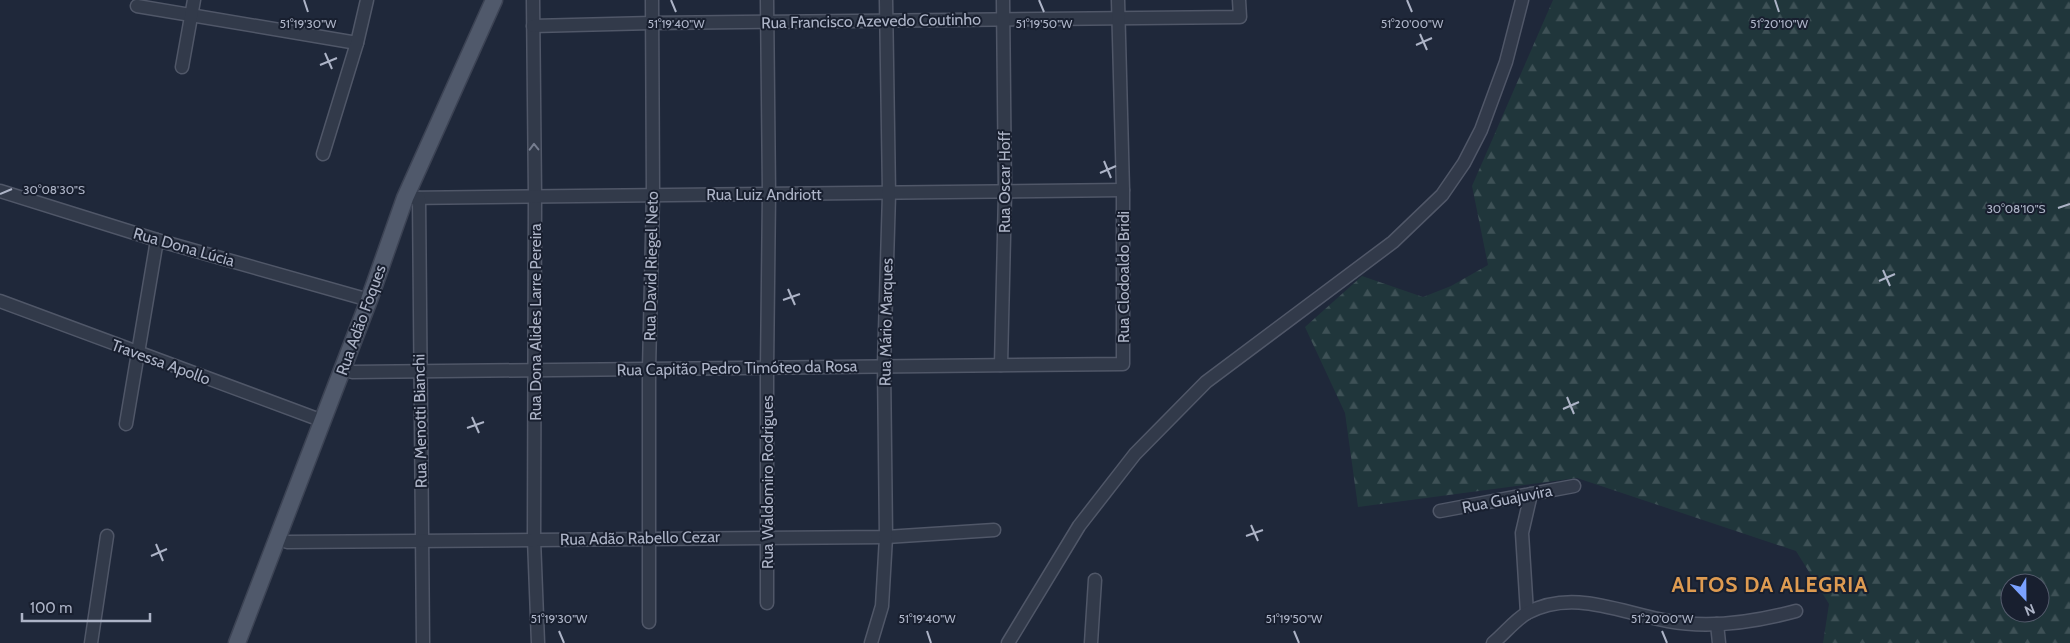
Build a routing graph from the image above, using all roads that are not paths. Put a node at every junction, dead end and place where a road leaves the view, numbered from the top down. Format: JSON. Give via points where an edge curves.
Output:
{"nodes":[{"id":1,"x":194,"y":0,"type":"edge"},
{"id":2,"x":367,"y":0,"type":"edge"},
{"id":3,"x":494,"y":0,"type":"edge"},
{"id":4,"x":505,"y":0,"type":"edge"},
{"id":5,"x":533,"y":0,"type":"edge"},
{"id":6,"x":652,"y":0,"type":"edge"},
{"id":7,"x":767,"y":0,"type":"edge"},
{"id":8,"x":886,"y":0,"type":"edge"},
{"id":9,"x":1003,"y":0,"type":"edge"},
{"id":10,"x":1118,"y":0,"type":"edge"},
{"id":11,"x":1239,"y":0,"type":"edge"},
{"id":12,"x":1522,"y":0,"type":"edge"},
{"id":13,"x":137,"y":6,"type":"dead end"},
{"id":14,"x":192,"y":16,"type":"junction"},
{"id":15,"x":1118,"y":18,"type":"junction"},
{"id":16,"x":1003,"y":19,"type":"junction"},
{"id":17,"x":886,"y":20,"type":"junction"},
{"id":18,"x":767,"y":22,"type":"junction"},
{"id":19,"x":652,"y":23,"type":"junction"},
{"id":20,"x":532,"y":26,"type":"junction"},
{"id":21,"x":357,"y":44,"type":"junction"},
{"id":22,"x":182,"y":66,"type":"dead end"},
{"id":23,"x":324,"y":154,"type":"dead end"},
{"id":24,"x":1123,"y":190,"type":"junction"},
{"id":25,"x":0,"y":191,"type":"edge"},
{"id":26,"x":1005,"y":193,"type":"junction"},
{"id":27,"x":653,"y":194,"type":"junction"},
{"id":28,"x":769,"y":194,"type":"junction"},
{"id":29,"x":889,"y":194,"type":"junction"},
{"id":30,"x":535,"y":196,"type":"junction"},
{"id":31,"x":413,"y":198,"type":"junction"},
{"id":32,"x":157,"y":240,"type":"junction"},
{"id":33,"x":369,"y":300,"type":"junction"},
{"id":34,"x":0,"y":301,"type":"edge"},
{"id":35,"x":138,"y":354,"type":"junction"},
{"id":36,"x":1122,"y":364,"type":"joint"},
{"id":37,"x":884,"y":365,"type":"junction"},
{"id":38,"x":1001,"y":365,"type":"junction"},
{"id":39,"x":767,"y":369,"type":"junction"},
{"id":40,"x":534,"y":370,"type":"junction"},
{"id":41,"x":649,"y":370,"type":"junction"},
{"id":42,"x":352,"y":372,"type":"junction"},
{"id":43,"x":420,"y":372,"type":"junction"},
{"id":44,"x":323,"y":421,"type":"junction"},
{"id":45,"x":126,"y":424,"type":"dead end"},
{"id":46,"x":1574,"y":486,"type":"dead end"},
{"id":47,"x":1532,"y":494,"type":"junction"},
{"id":48,"x":1440,"y":511,"type":"dead end"},
{"id":49,"x":994,"y":530,"type":"dead end"},
{"id":50,"x":107,"y":536,"type":"dead end"},
{"id":51,"x":650,"y":537,"type":"junction"},
{"id":52,"x":767,"y":537,"type":"junction"},
{"id":53,"x":886,"y":537,"type":"junction"},
{"id":54,"x":534,"y":539,"type":"junction"},
{"id":55,"x":287,"y":542,"type":"junction"},
{"id":56,"x":422,"y":542,"type":"junction"},
{"id":57,"x":1095,"y":580,"type":"dead end"},
{"id":58,"x":767,"y":603,"type":"dead end"},
{"id":59,"x":1796,"y":611,"type":"dead end"},
{"id":60,"x":1527,"y":613,"type":"junction"},
{"id":61,"x":649,"y":622,"type":"dead end"},
{"id":62,"x":1716,"y":624,"type":"junction"},
{"id":63,"x":91,"y":643,"type":"edge"},
{"id":64,"x":237,"y":643,"type":"edge"},
{"id":65,"x":248,"y":643,"type":"edge"},
{"id":66,"x":423,"y":643,"type":"edge"},
{"id":67,"x":538,"y":643,"type":"edge"},
{"id":68,"x":870,"y":643,"type":"edge"},
{"id":69,"x":1008,"y":643,"type":"edge"},
{"id":70,"x":1091,"y":643,"type":"edge"},
{"id":71,"x":1493,"y":643,"type":"edge"},
{"id":72,"x":1719,"y":643,"type":"edge"}],
"edges":[{"from":1,"to":14,"type":"street"},
{"from":2,"to":21,"type":"street"},
{"from":3,"to":31,"type":"main road","name":"Rua Adão Foques"},
{"from":4,"to":31,"type":"main road","name":"Rua Adão Foques"},
{"from":5,"to":20,"type":"street","name":"Rua Dona Alides Larre Pereira"},
{"from":6,"to":19,"type":"street","name":"Rua David Riegel Neto"},
{"from":7,"to":18,"type":"street","name":"Rua Waldomiro Rodrigues"},
{"from":8,"to":17,"type":"street","name":"Rua Mário Marques"},
{"from":9,"to":16,"type":"street","name":"Rua Oscar Hoff"},
{"from":10,"to":15,"type":"street","name":"Rua Clodoaldo Bridi"},
{"from":11,"to":15,"type":"street","name":"Rua Francisco Azevedo Coutinho","via":[[1240,17]]},
{"from":12,"to":69,"type":"street","via":[[1506,62],[1482,130],[1442,195],[1393,242],[1206,382],[1135,454],[1079,526]]},
{"from":13,"to":14,"type":"street"},
{"from":14,"to":21,"type":"street"},
{"from":14,"to":22,"type":"street"},
{"from":15,"to":16,"type":"street","name":"Rua Francisco Azevedo Coutinho"},
{"from":15,"to":24,"type":"street","name":"Rua Clodoaldo Bridi"},
{"from":16,"to":17,"type":"street","name":"Rua Francisco Azevedo Coutinho"},
{"from":16,"to":26,"type":"street","name":"Rua Oscar Hoff"},
{"from":17,"to":18,"type":"street","name":"Rua Francisco Azevedo Coutinho"},
{"from":17,"to":29,"type":"street","name":"Rua Mário Marques"},
{"from":18,"to":19,"type":"street","name":"Rua Francisco Azevedo Coutinho"},
{"from":18,"to":28,"type":"street","name":"Rua Waldomiro Rodrigues"},
{"from":19,"to":20,"type":"street","name":"Rua Francisco Azevedo Coutinho"},
{"from":19,"to":27,"type":"street","name":"Rua David Riegel Neto"},
{"from":30,"to":20,"type":"street","name":"Rua Dona Alides Larre Pereira","one_way":true},
{"from":21,"to":23,"type":"street"},
{"from":24,"to":26,"type":"street","name":"Rua Luiz Andriott"},
{"from":24,"to":36,"type":"street","name":"Rua Clodoaldo Bridi"},
{"from":25,"to":32,"type":"street","name":"Rua Dona Lúcia"},
{"from":26,"to":29,"type":"street","name":"Rua Luiz Andriott"},
{"from":26,"to":38,"type":"street","name":"Rua Oscar Hoff"},
{"from":27,"to":28,"type":"street","name":"Rua Luiz Andriott"},
{"from":27,"to":30,"type":"street","name":"Rua Luiz Andriott"},
{"from":27,"to":41,"type":"street","name":"Rua David Riegel Neto"},
{"from":28,"to":29,"type":"street","name":"Rua Luiz Andriott"},
{"from":28,"to":39,"type":"street","name":"Rua Waldomiro Rodrigues"},
{"from":29,"to":37,"type":"street","name":"Rua Mário Marques"},
{"from":30,"to":31,"type":"street","name":"Rua Luiz Andriott"},
{"from":30,"to":40,"type":"street","name":"Rua Dona Alides Larre Pereira"},
{"from":31,"to":33,"type":"main road","name":"Rua Adão Foques"},
{"from":31,"to":42,"type":"main road","name":"Rua Adão Foques"},
{"from":31,"to":43,"type":"street","name":"Rua Menotti Bianchi"},
{"from":32,"to":33,"type":"street","name":"Rua Dona Lúcia"},
{"from":32,"to":35,"type":"street"},
{"from":33,"to":44,"type":"main road","name":"Rua Adão Foques"},
{"from":34,"to":35,"type":"street","name":"Travessa Apollo"},
{"from":35,"to":44,"type":"street","name":"Travessa Apollo"},
{"from":35,"to":45,"type":"street"},
{"from":36,"to":38,"type":"street","name":"Rua Capitão Pedro Timóteo da Rosa"},
{"from":37,"to":38,"type":"street","name":"Rua Capitão Pedro Timóteo da Rosa"},
{"from":37,"to":39,"type":"street","name":"Rua Capitão Pedro Timóteo da Rosa"},
{"from":37,"to":53,"type":"street","name":"Rua Mário Marques"},
{"from":39,"to":41,"type":"street","name":"Rua Capitão Pedro Timóteo da Rosa"},
{"from":39,"to":52,"type":"street","name":"Rua Waldomiro Rodrigues"},
{"from":40,"to":41,"type":"street","name":"Rua Capitão Pedro Timóteo da Rosa"},
{"from":40,"to":43,"type":"street","name":"Rua Capitão Pedro Timóteo da Rosa"},
{"from":40,"to":54,"type":"street","name":"Rua Dona Alides Larre Pereira"},
{"from":41,"to":51,"type":"street","name":"Rua David Riegel Neto"},
{"from":42,"to":43,"type":"street","name":"Rua Capitão Pedro Timóteo da Rosa"},
{"from":42,"to":55,"type":"main road","name":"Rua Adão Foques"},
{"from":43,"to":56,"type":"street","name":"Rua Menotti Bianchi"},
{"from":44,"to":64,"type":"main road","name":"Rua Adão Foques"},
{"from":46,"to":47,"type":"street","name":"Rua Guajuvira"},
{"from":47,"to":48,"type":"street","name":"Rua Guajuvira"},
{"from":47,"to":60,"type":"street","via":[[1522,533]]},
{"from":49,"to":53,"type":"street","name":"Rua Adão Rabello Cezar"},
{"from":50,"to":63,"type":"street"},
{"from":51,"to":52,"type":"street","name":"Rua Adão Rabello Cezar"},
{"from":51,"to":54,"type":"street","name":"Rua Adão Rabello Cezar"},
{"from":51,"to":61,"type":"street","name":"Rua David Riegel Neto"},
{"from":52,"to":53,"type":"street","name":"Rua Adão Rabello Cezar"},
{"from":52,"to":58,"type":"street","name":"Rua Waldomiro Rodrigues"},
{"from":53,"to":68,"type":"street","name":"Rua Mário Marques","via":[[882,606]]},
{"from":54,"to":56,"type":"street","name":"Rua Adão Rabello Cezar"},
{"from":54,"to":67,"type":"street","name":"Rua Dona Alides Larre Pereira"},
{"from":55,"to":56,"type":"street","name":"Rua Adão Rabello Cezar"},
{"from":55,"to":65,"type":"main road","name":"Rua Adão Foques"},
{"from":56,"to":66,"type":"street","name":"Rua Menotti Bianchi"},
{"from":57,"to":70,"type":"street"},
{"from":59,"to":62,"type":"street","via":[[1769,618]]},
{"from":60,"to":62,"type":"street","via":[[1559,602],[1585,602],[1669,622]]},
{"from":60,"to":71,"type":"street"},
{"from":62,"to":72,"type":"street"}]}
